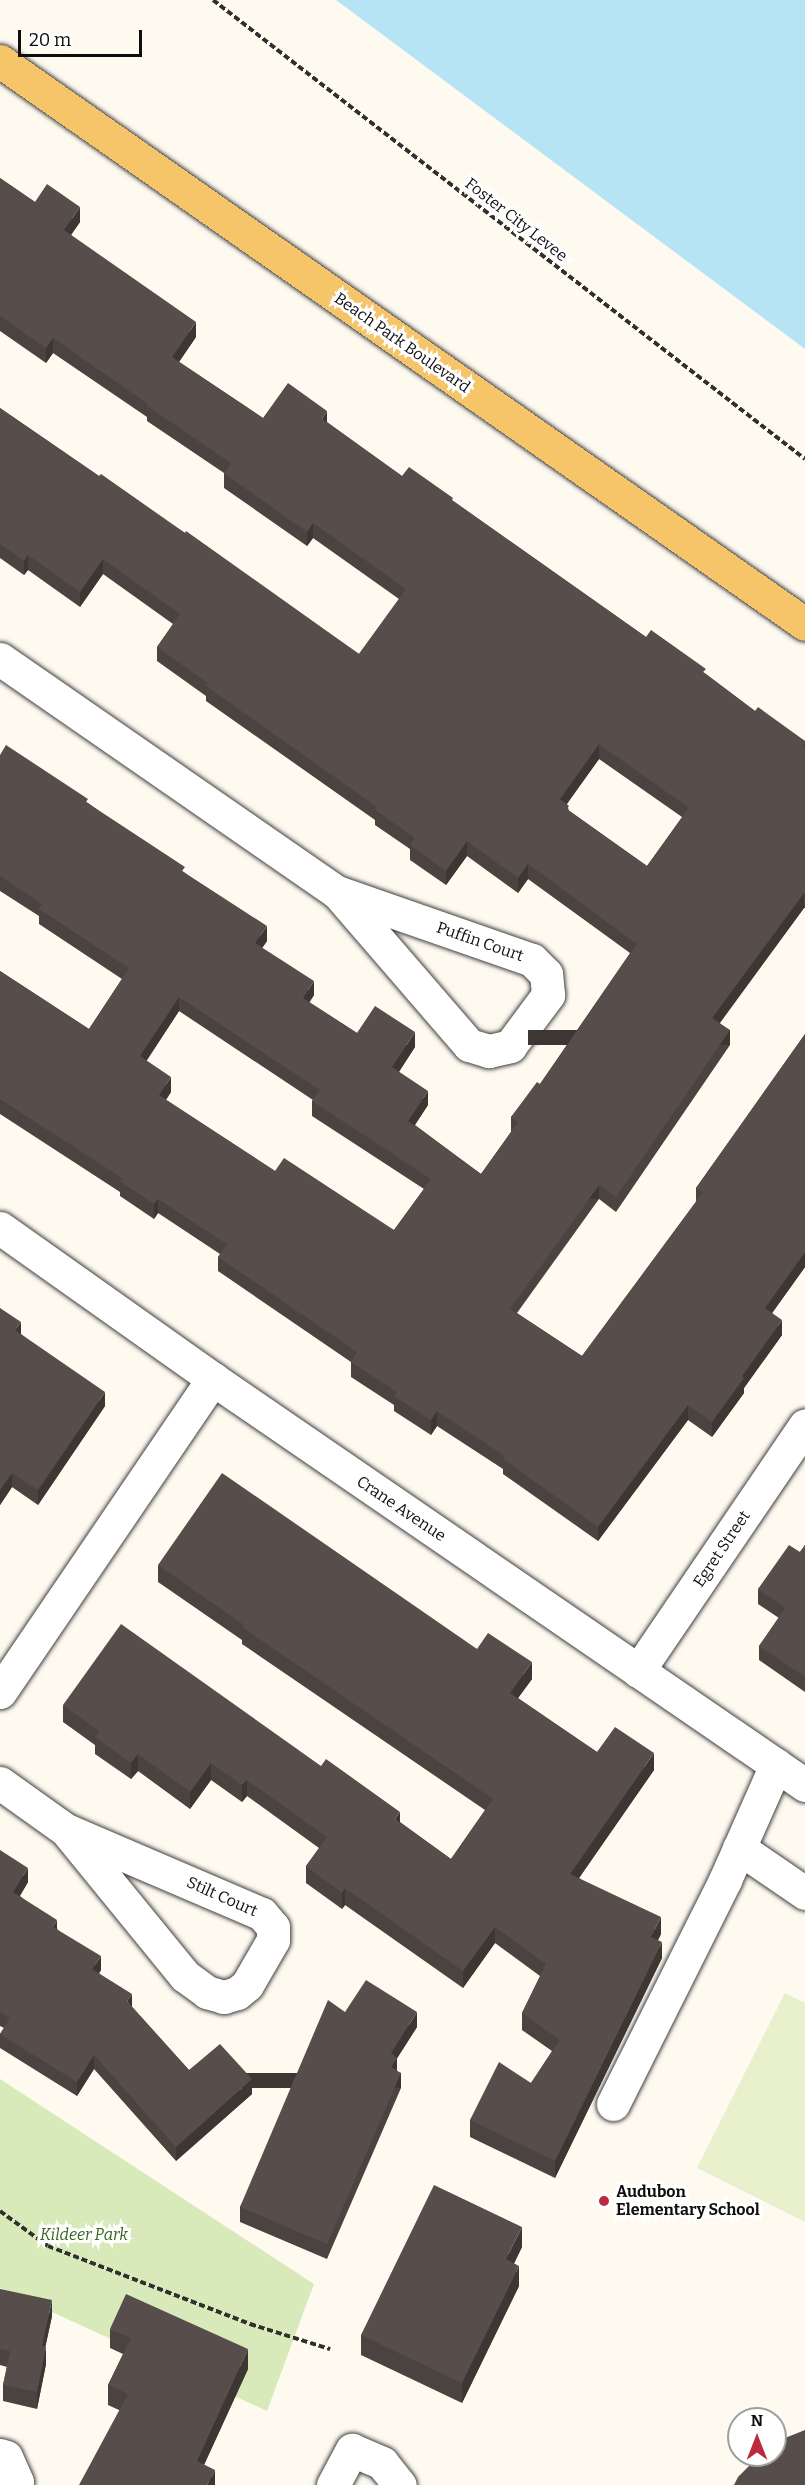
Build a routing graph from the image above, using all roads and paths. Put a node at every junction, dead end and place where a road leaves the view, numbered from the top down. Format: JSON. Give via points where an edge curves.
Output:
{"nodes":[{"id":1,"x":213,"y":0,"type":"edge"},
{"id":2,"x":0,"y":61,"type":"edge"},
{"id":3,"x":805,"y":459,"type":"edge"},
{"id":4,"x":805,"y":624,"type":"edge"},
{"id":5,"x":0,"y":659,"type":"edge"},
{"id":6,"x":337,"y":892,"type":"junction"},
{"id":7,"x":0,"y":1228,"type":"edge"},
{"id":8,"x":213,"y":1379,"type":"junction"},
{"id":9,"x":805,"y":1425,"type":"edge"},
{"id":10,"x":638,"y":1671,"type":"junction"},
{"id":11,"x":0,"y":1692,"type":"edge"},
{"id":12,"x":776,"y":1765,"type":"junction"},
{"id":13,"x":0,"y":1783,"type":"edge"},
{"id":14,"x":805,"y":1785,"type":"edge"},
{"id":15,"x":66,"y":1830,"type":"junction"},
{"id":16,"x":739,"y":1848,"type":"junction"},
{"id":17,"x":805,"y":1893,"type":"edge"},
{"id":18,"x":613,"y":2104,"type":"dead end"},
{"id":19,"x":0,"y":2211,"type":"edge"},
{"id":20,"x":330,"y":2349,"type":"dead end"},
{"id":21,"x":0,"y":2455,"type":"edge"},
{"id":22,"x":15,"y":2485,"type":"edge"},
{"id":23,"x":333,"y":2485,"type":"edge"},
{"id":24,"x":400,"y":2485,"type":"edge"}],
"edges":[{"from":1,"to":3,"type":"path","name":"Foster City Levee"},
{"from":2,"to":4,"type":"main road","name":"Beach Park Boulevard"},
{"from":5,"to":6,"type":"street","name":"Puffin Court"},
{"from":6,"to":6,"type":"street","name":"Puffin Court","via":[[469,1045],[489,1052],[510,1046],[548,995],[546,974],[532,960]]},
{"from":7,"to":8,"type":"street","name":"Crane Avenue"},
{"from":8,"to":10,"type":"street","name":"Crane Avenue"},
{"from":8,"to":11,"type":"street"},
{"from":9,"to":10,"type":"street","name":"Egret Street"},
{"from":10,"to":12,"type":"street","name":"Crane Avenue"},
{"from":12,"to":14,"type":"street","name":"Crane Avenue"},
{"from":12,"to":16,"type":"street"},
{"from":13,"to":15,"type":"street","name":"Stilt Court"},
{"from":15,"to":15,"type":"street","name":"Stilt Court","via":[[185,1976],[207,1992],[224,1997],[247,1985],[273,1940],[273,1927],[262,1914]]},
{"from":16,"to":17,"type":"street"},
{"from":16,"to":18,"type":"street"},
{"from":19,"to":20,"type":"path","via":[[48,2246],[250,2324]]},
{"from":21,"to":22,"type":"street","via":[[6,2457],[17,2481]]},
{"from":23,"to":24,"type":"street","via":[[352,2450],[382,2463]]}]}
